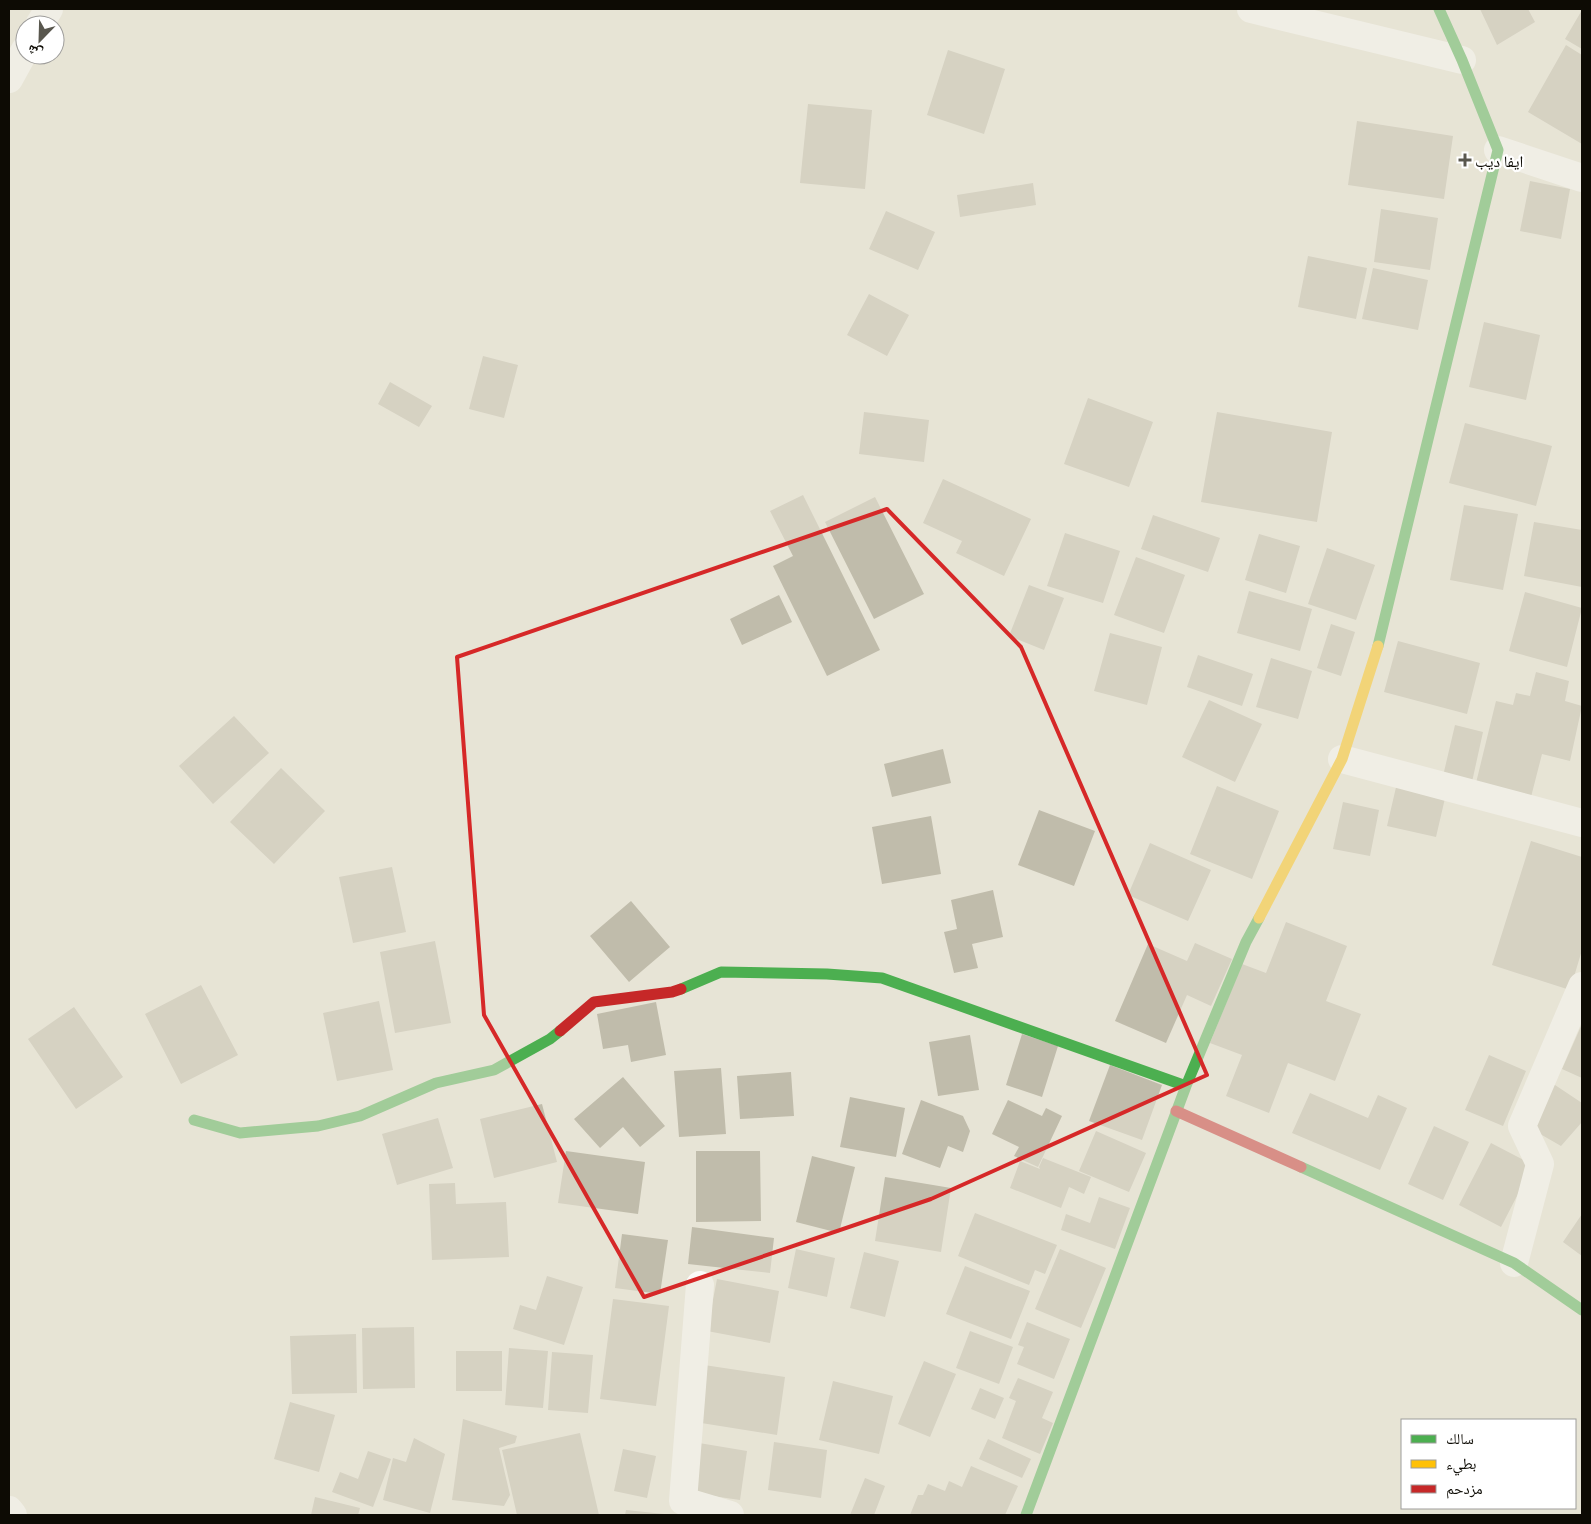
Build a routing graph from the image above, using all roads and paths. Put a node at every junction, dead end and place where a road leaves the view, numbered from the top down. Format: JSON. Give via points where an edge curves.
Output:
{"nodes":[{"id":1,"x":1251,"y":9,"type":"edge"},
{"id":2,"x":1439,"y":9,"type":"edge"},
{"id":3,"x":1462,"y":60,"type":"junction"},
{"id":4,"x":17,"y":65,"type":"edge"},
{"id":5,"x":9,"y":79,"type":"edge"},
{"id":6,"x":1498,"y":150,"type":"junction"},
{"id":7,"x":1582,"y":178,"type":"edge"},
{"id":8,"x":1342,"y":760,"type":"junction"},
{"id":9,"x":1582,"y":823,"type":"edge"},
{"id":10,"x":1582,"y":986,"type":"edge"},
{"id":11,"x":1186,"y":1086,"type":"junction"},
{"id":12,"x":1176,"y":1111,"type":"junction"},
{"id":13,"x":194,"y":1120,"type":"dead end"},
{"id":14,"x":1514,"y":1262,"type":"junction"},
{"id":15,"x":700,"y":1285,"type":"dead end"},
{"id":16,"x":1582,"y":1310,"type":"edge"},
{"id":17,"x":9,"y":1510,"type":"edge"},
{"id":18,"x":13,"y":1515,"type":"edge"},
{"id":19,"x":730,"y":1515,"type":"edge"},
{"id":20,"x":1026,"y":1515,"type":"edge"}],
"edges":[{"from":1,"to":3,"type":"street"},
{"from":2,"to":3,"type":"street"},
{"from":3,"to":6,"type":"street"},
{"from":4,"to":5,"type":"street"},
{"from":6,"to":7,"type":"street"},
{"from":6,"to":8,"type":"street","via":[[1375,657]]},
{"from":8,"to":9,"type":"street"},
{"from":8,"to":11,"type":"street","via":[[1246,942]]},
{"from":10,"to":14,"type":"street","via":[[1522,1126],[1540,1164]]},
{"from":11,"to":12,"type":"street"},
{"from":11,"to":13,"type":"street","via":[[882,978],[721,972],[672,992],[594,1002],[550,1039],[494,1070],[436,1083],[360,1116],[318,1126],[240,1133]]},
{"from":12,"to":14,"type":"street"},
{"from":12,"to":20,"type":"street"},
{"from":14,"to":16,"type":"street"},
{"from":15,"to":19,"type":"street","via":[[683,1501]]},
{"from":17,"to":18,"type":"street"}]}
